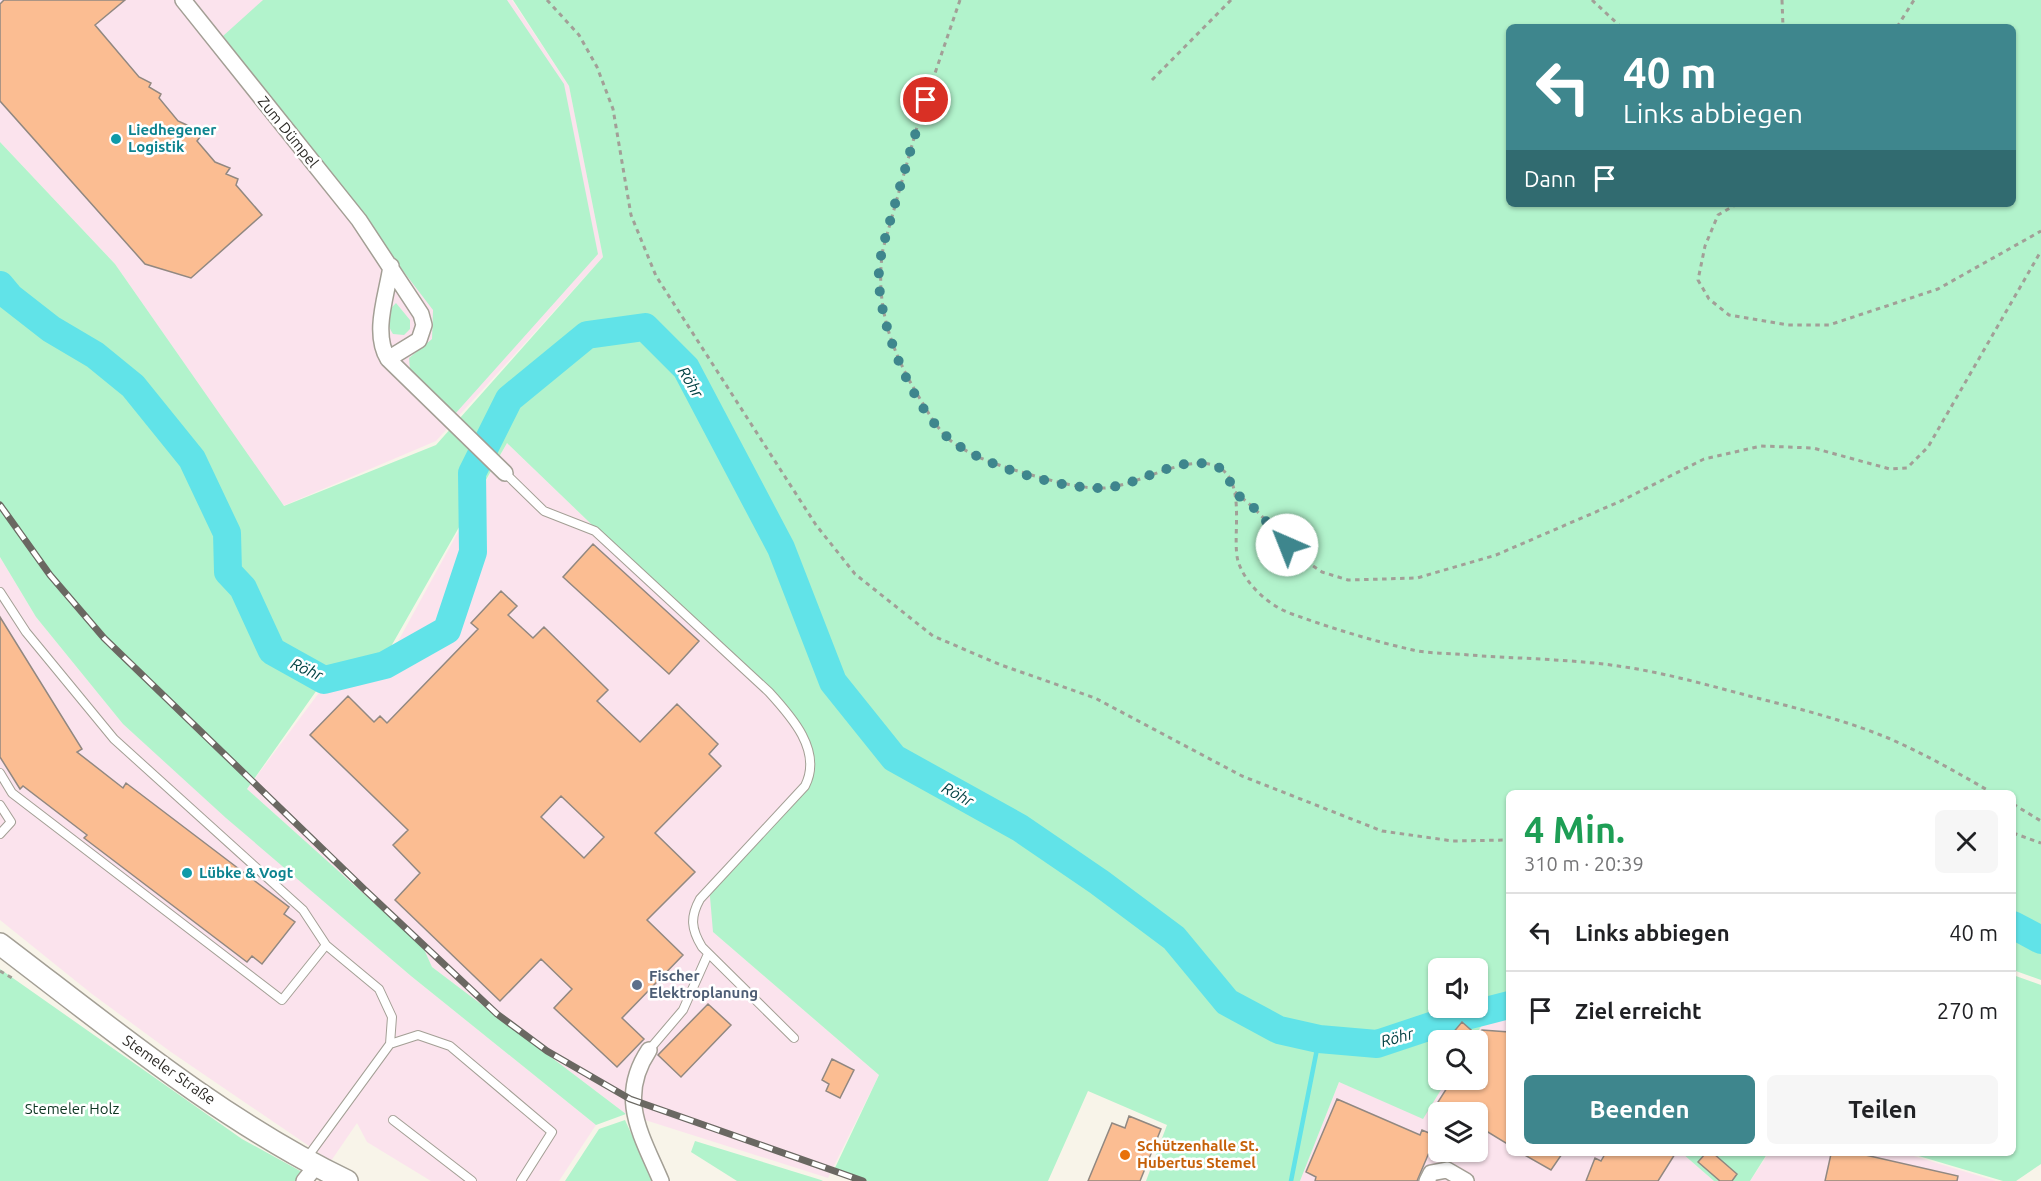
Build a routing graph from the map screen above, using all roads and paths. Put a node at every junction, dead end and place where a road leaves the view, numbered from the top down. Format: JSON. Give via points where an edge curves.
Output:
{"nodes":[{"id":1,"x":183,"y":0,"type":"edge"},
{"id":2,"x":547,"y":0,"type":"edge"},
{"id":3,"x":960,"y":0,"type":"edge"},
{"id":4,"x":1231,"y":0,"type":"edge"},
{"id":5,"x":1592,"y":0,"type":"edge"},
{"id":6,"x":1782,"y":0,"type":"edge"},
{"id":7,"x":1914,"y":0,"type":"edge"},
{"id":8,"x":1618,"y":24,"type":"edge"},
{"id":9,"x":1783,"y":24,"type":"edge"},
{"id":10,"x":1899,"y":24,"type":"edge"},
{"id":11,"x":1152,"y":80,"type":"dead end"},
{"id":12,"x":1732,"y":207,"type":"edge"},
{"id":13,"x":2041,"y":231,"type":"edge"},
{"id":14,"x":2041,"y":251,"type":"edge"},
{"id":15,"x":391,"y":266,"type":"junction"},
{"id":16,"x":388,"y":359,"type":"junction"},
{"id":17,"x":505,"y":473,"type":"joint"},
{"id":18,"x":1235,"y":492,"type":"junction"},
{"id":19,"x":0,"y":592,"type":"edge"},
{"id":20,"x":0,"y":773,"type":"edge"},
{"id":21,"x":1987,"y":790,"type":"edge"},
{"id":22,"x":0,"y":805,"type":"edge"},
{"id":23,"x":2016,"y":806,"type":"edge"},
{"id":24,"x":2041,"y":821,"type":"edge"},
{"id":25,"x":0,"y":834,"type":"edge"},
{"id":26,"x":2016,"y":834,"type":"edge"},
{"id":27,"x":1506,"y":840,"type":"edge"},
{"id":28,"x":2041,"y":843,"type":"edge"},
{"id":29,"x":0,"y":944,"type":"edge"},
{"id":30,"x":326,"y":945,"type":"junction"},
{"id":31,"x":708,"y":954,"type":"junction"},
{"id":32,"x":794,"y":1038,"type":"dead end"},
{"id":33,"x":390,"y":1044,"type":"junction"},
{"id":34,"x":649,"y":1050,"type":"joint"},
{"id":35,"x":393,"y":1120,"type":"dead end"},
{"id":36,"x":309,"y":1169,"type":"edge"},
{"id":37,"x":347,"y":1181,"type":"edge"},
{"id":38,"x":472,"y":1181,"type":"edge"},
{"id":39,"x":521,"y":1181,"type":"edge"},
{"id":40,"x":661,"y":1181,"type":"edge"},
{"id":41,"x":1427,"y":1181,"type":"edge"},
{"id":42,"x":1466,"y":1181,"type":"edge"}],
"edges":[{"from":1,"to":15,"type":"street","name":"Zum Dümpel","via":[[359,220]]},
{"from":2,"to":27,"type":"path","via":[[579,35],[597,67],[613,108],[631,215],[656,276],[816,525],[855,574],[933,636],[1095,698],[1242,776],[1382,831],[1452,841]]},
{"from":3,"to":18,"type":"path","via":[[919,120],[879,271],[884,322],[903,372],[952,441],[1008,468],[1102,488],[1201,463],[1218,466]]},
{"from":4,"to":11,"type":"path"},
{"from":5,"to":8,"type":"path"},
{"from":6,"to":9,"type":"path"},
{"from":7,"to":10,"type":"path"},
{"from":12,"to":13,"type":"path","via":[[1718,215],[1705,246],[1698,280],[1709,299],[1730,315],[1788,325],[1829,325],[1938,289]]},
{"from":14,"to":18,"type":"path","via":[[1928,447],[1907,468],[1890,469],[1813,448],[1761,446],[1704,459],[1496,555],[1405,579],[1348,580],[1322,572],[1301,558]]},
{"from":15,"to":16,"type":"street","via":[[380,331]]},
{"from":15,"to":16,"type":"street","name":"Zum Dümpel","via":[[424,325],[419,340]]},
{"from":16,"to":17,"type":"street"},
{"from":17,"to":31,"type":"lane","via":[[544,511],[595,531],[769,692],[789,714],[804,740],[811,765],[805,786],[700,898],[692,913],[693,932]]},
{"from":18,"to":21,"type":"path","via":[[1238,561],[1254,589],[1287,613],[1415,651],[1629,667],[1695,682],[1843,721],[1930,757]]},
{"from":19,"to":30,"type":"lane","via":[[26,632],[114,739],[303,910]]},
{"from":20,"to":30,"type":"lane","via":[[12,793],[282,1000]]},
{"from":22,"to":25,"type":"lane","via":[[11,822]]},
{"from":23,"to":24,"type":"path"},
{"from":26,"to":28,"type":"path"},
{"from":29,"to":36,"type":"main road","name":"Stemeler Straße"},
{"from":30,"to":33,"type":"lane","via":[[379,989],[392,1017]]},
{"from":31,"to":32,"type":"lane"},
{"from":31,"to":34,"type":"lane","via":[[683,1010]]},
{"from":33,"to":36,"type":"lane"},
{"from":33,"to":39,"type":"lane","via":[[418,1035],[450,1046],[552,1132]]},
{"from":34,"to":40,"type":"street","via":[[636,1076],[632,1108]]},
{"from":35,"to":38,"type":"lane"},
{"from":36,"to":37,"type":"main road","name":"Stemeler Straße"},
{"from":41,"to":42,"type":"street","via":[[1431,1173],[1448,1170]]}]}
